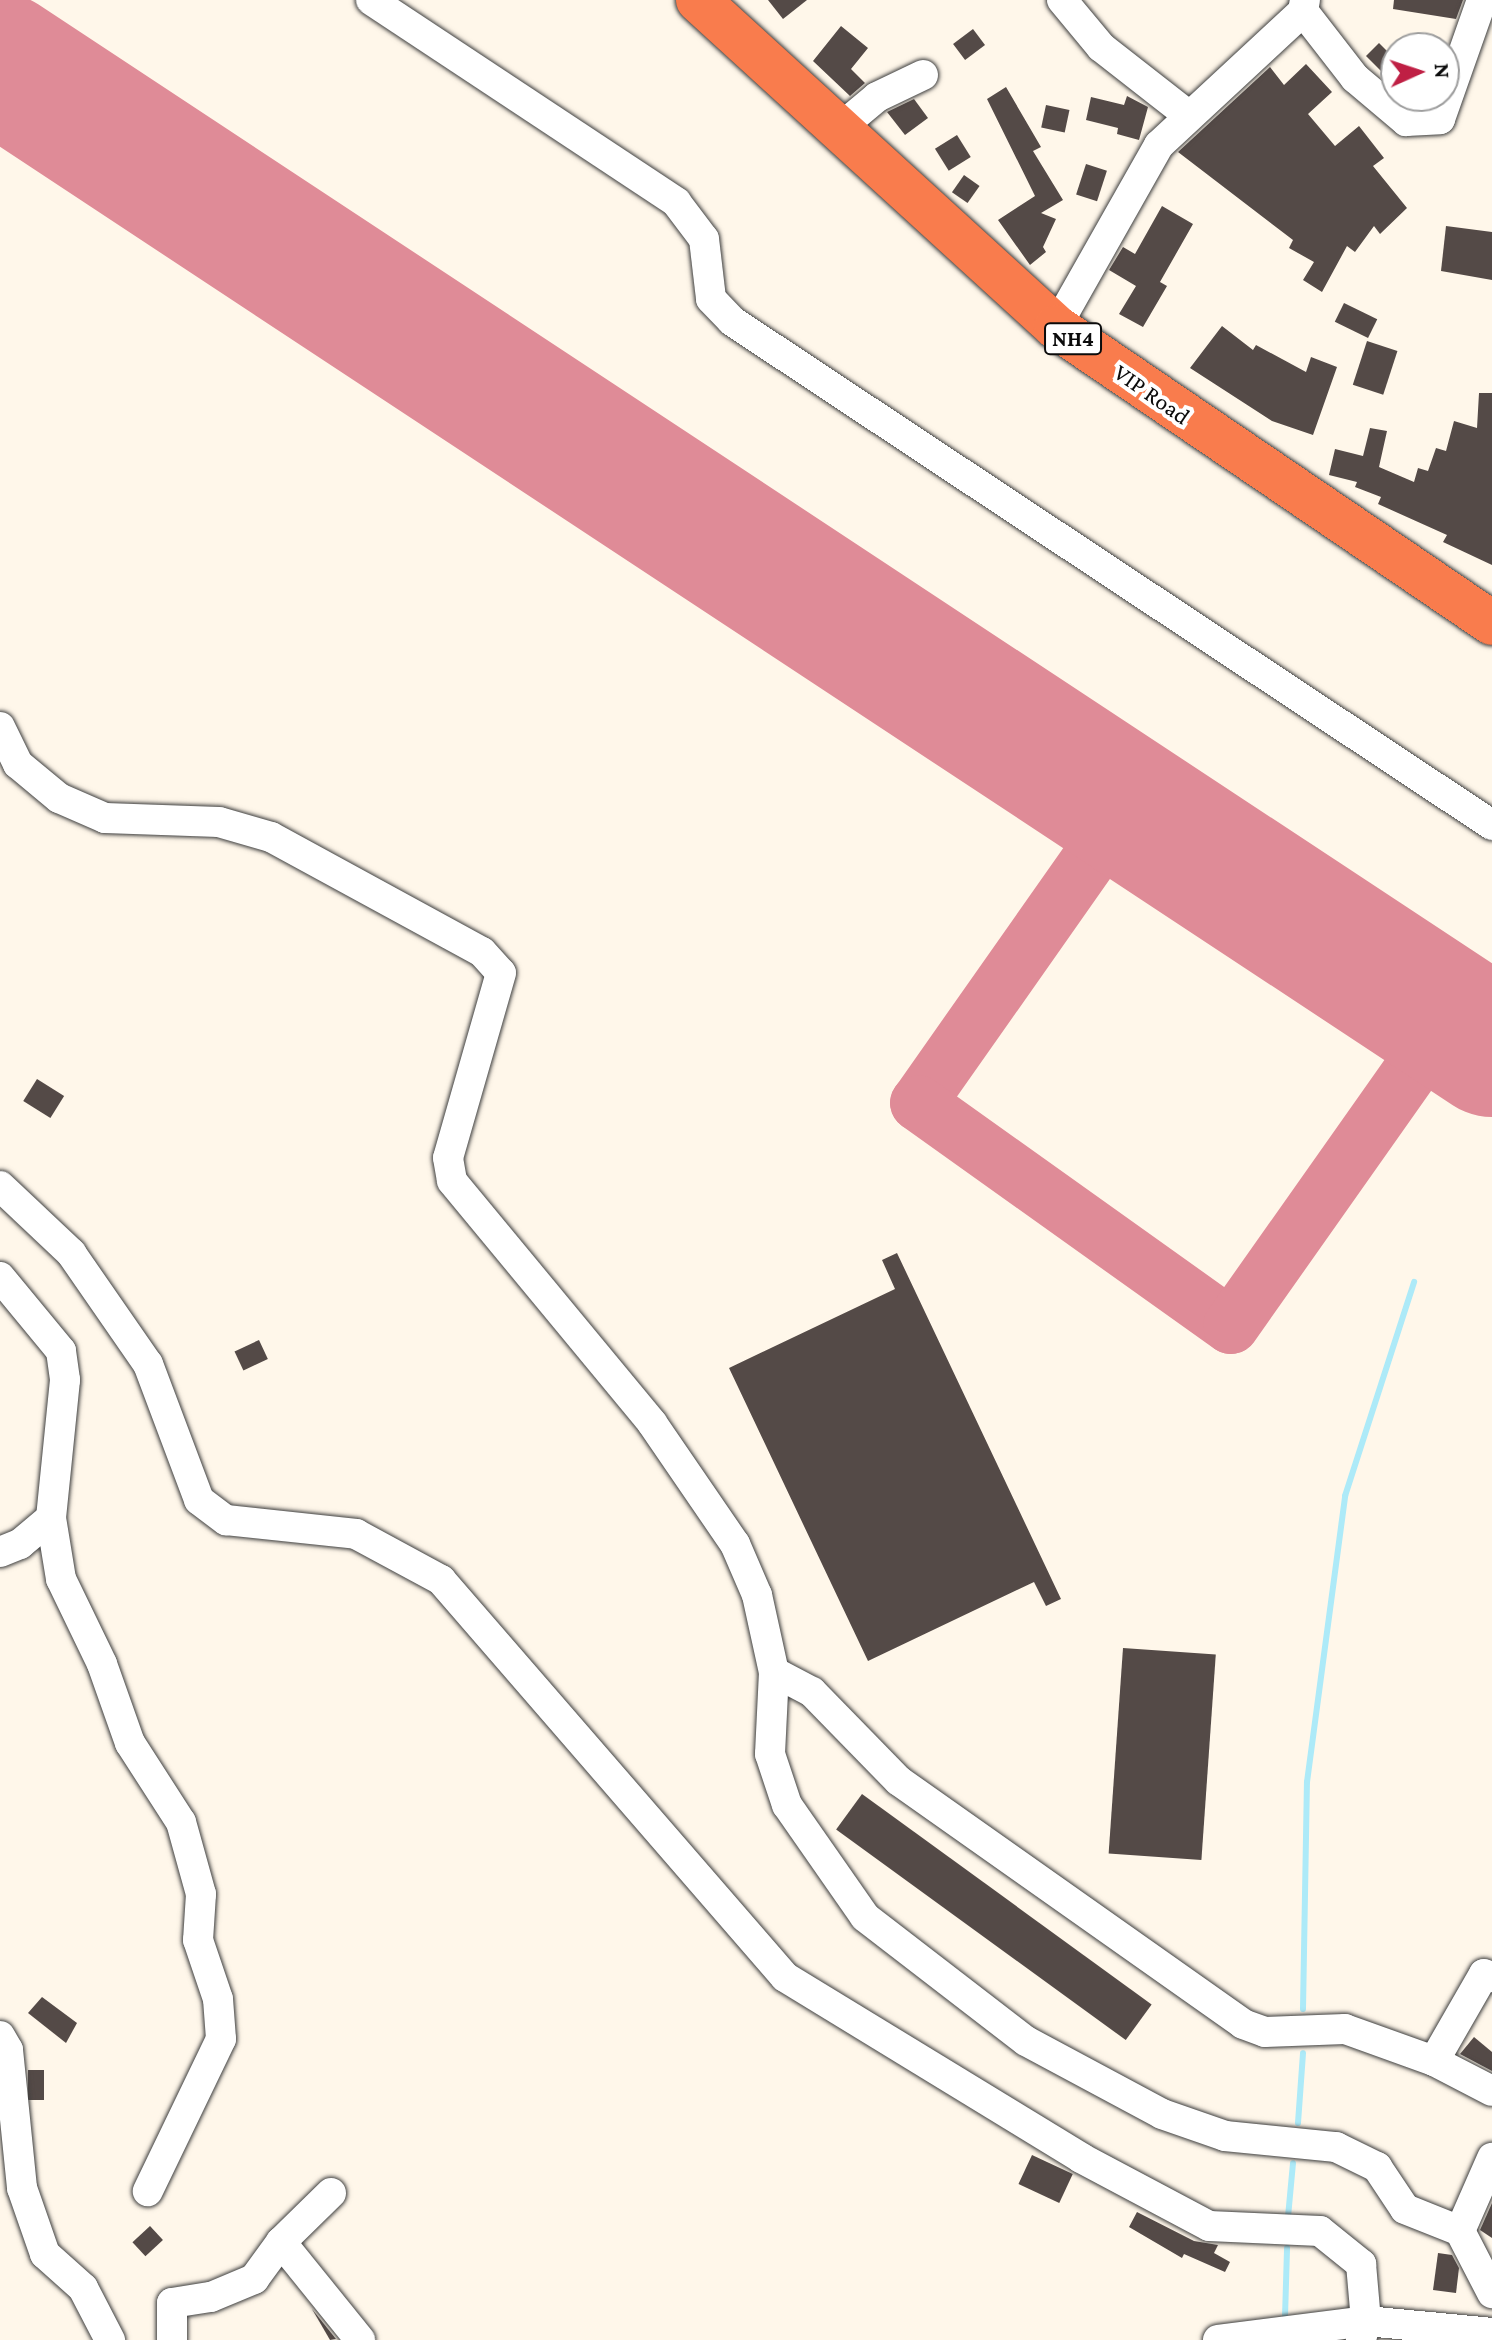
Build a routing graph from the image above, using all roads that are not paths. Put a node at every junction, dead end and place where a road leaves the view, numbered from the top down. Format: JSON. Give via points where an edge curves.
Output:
{"nodes":[{"id":1,"x":371,"y":0,"type":"edge"},
{"id":2,"x":698,"y":0,"type":"edge"},
{"id":3,"x":1062,"y":0,"type":"edge"},
{"id":4,"x":1482,"y":0,"type":"edge"},
{"id":5,"x":1304,"y":6,"type":"edge"},
{"id":6,"x":923,"y":75,"type":"dead end"},
{"id":7,"x":1188,"y":115,"type":"junction"},
{"id":8,"x":840,"y":128,"type":"junction"},
{"id":9,"x":1056,"y":327,"type":"junction"},
{"id":10,"x":1492,"y":623,"type":"edge"},
{"id":11,"x":0,"y":727,"type":"edge"},
{"id":12,"x":1492,"y":825,"type":"edge"},
{"id":13,"x":0,"y":1186,"type":"edge"},
{"id":14,"x":0,"y":1277,"type":"edge"},
{"id":15,"x":51,"y":1518,"type":"junction"},
{"id":16,"x":0,"y":1552,"type":"edge"},
{"id":17,"x":774,"y":1672,"type":"junction"},
{"id":18,"x":1492,"y":1977,"type":"edge"},
{"id":19,"x":0,"y":2036,"type":"edge"},
{"id":20,"x":1434,"y":2061,"type":"junction"},
{"id":21,"x":1492,"y":2091,"type":"edge"},
{"id":22,"x":1492,"y":2158,"type":"edge"},
{"id":23,"x":148,"y":2191,"type":"dead end"},
{"id":24,"x":331,"y":2193,"type":"dead end"},
{"id":25,"x":1460,"y":2231,"type":"junction"},
{"id":26,"x":281,"y":2242,"type":"junction"},
{"id":27,"x":1492,"y":2293,"type":"edge"},
{"id":28,"x":1363,"y":2330,"type":"edge"},
{"id":29,"x":1492,"y":2333,"type":"edge"},
{"id":30,"x":110,"y":2340,"type":"edge"},
{"id":31,"x":172,"y":2340,"type":"edge"},
{"id":32,"x":360,"y":2340,"type":"edge"},
{"id":33,"x":1218,"y":2340,"type":"edge"}],
"edges":[{"from":1,"to":12,"type":"street","via":[[676,202],[704,239],[711,299],[732,321]]},
{"from":2,"to":8,"type":"highway","name":"VIP Road","number":"NH4"},
{"from":3,"to":7,"type":"street","via":[[1101,47]]},
{"from":4,"to":5,"type":"street","via":[[1440,119],[1406,121],[1355,78]]},
{"from":5,"to":7,"type":"street"},
{"from":6,"to":8,"type":"street","via":[[877,97]]},
{"from":7,"to":9,"type":"street","via":[[1159,145]]},
{"from":8,"to":9,"type":"highway","name":"VIP Road","number":"NH4"},
{"from":9,"to":10,"type":"highway","name":"VIP Road","number":"NH4"},
{"from":11,"to":17,"type":"street","via":[[18,764],[59,798],[105,818],[219,822],[271,837],[482,952],[501,973],[448,1158],[452,1181],[652,1423],[735,1544],[757,1595]]},
{"from":13,"to":28,"type":"street","via":[[71,1253],[148,1364],[199,1500],[226,1520],[356,1534],[441,1580],[785,1977],[1081,2158],[1209,2226],[1320,2231],[1361,2264]]},
{"from":14,"to":15,"type":"street","via":[[61,1351],[65,1380]]},
{"from":15,"to":16,"type":"street","via":[[20,1544]]},
{"from":15,"to":23,"type":"street","via":[[61,1579],[102,1664],[130,1743],[181,1822],[201,1894],[198,1940],[218,1999],[221,2039]]},
{"from":17,"to":20,"type":"street","via":[[812,1692],[899,1781],[1243,2024],[1265,2032],[1345,2029]]},
{"from":17,"to":25,"type":"street","via":[[770,1754],[787,1805],[865,1917],[914,1959],[1026,2041],[1162,2114],[1225,2136],[1336,2147],[1377,2167],[1405,2209]]},
{"from":18,"to":20,"type":"street","via":[[1484,1974]]},
{"from":19,"to":30,"type":"street","via":[[8,2050],[22,2188],[45,2254],[83,2288]]},
{"from":20,"to":21,"type":"street"},
{"from":22,"to":25,"type":"street"},
{"from":24,"to":26,"type":"street"},
{"from":25,"to":27,"type":"street"},
{"from":26,"to":31,"type":"street","via":[[254,2279],[211,2297],[172,2303]]},
{"from":26,"to":32,"type":"street"},
{"from":28,"to":29,"type":"street"},
{"from":28,"to":33,"type":"street"}]}
